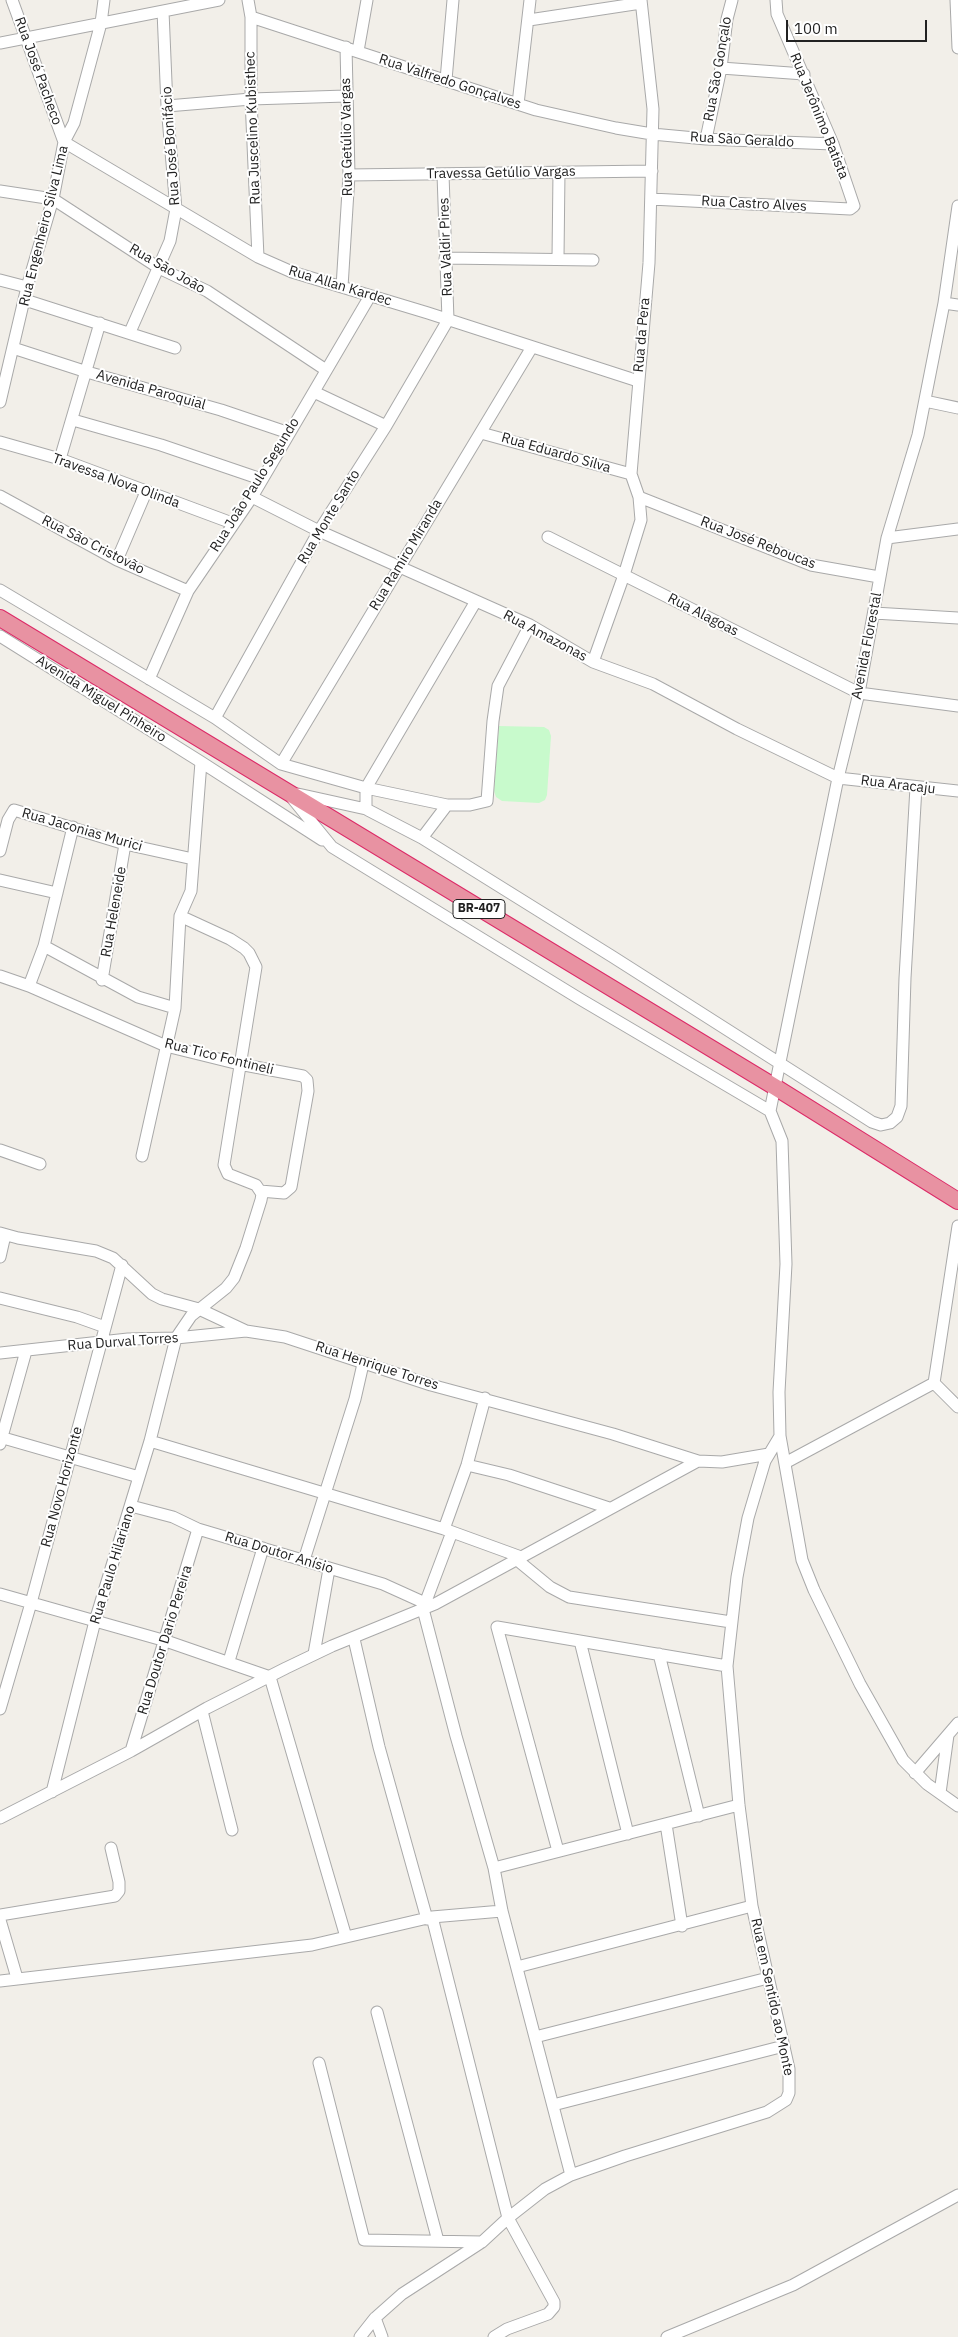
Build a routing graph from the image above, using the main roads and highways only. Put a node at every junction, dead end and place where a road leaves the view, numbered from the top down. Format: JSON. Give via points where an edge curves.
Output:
{"nodes":[{"id":1,"x":0,"y":618,"type":"edge"},
{"id":2,"x":958,"y":1201,"type":"edge"}],
"edges":[{"from":1,"to":2,"type":"highway","number":"BR-407"}]}
